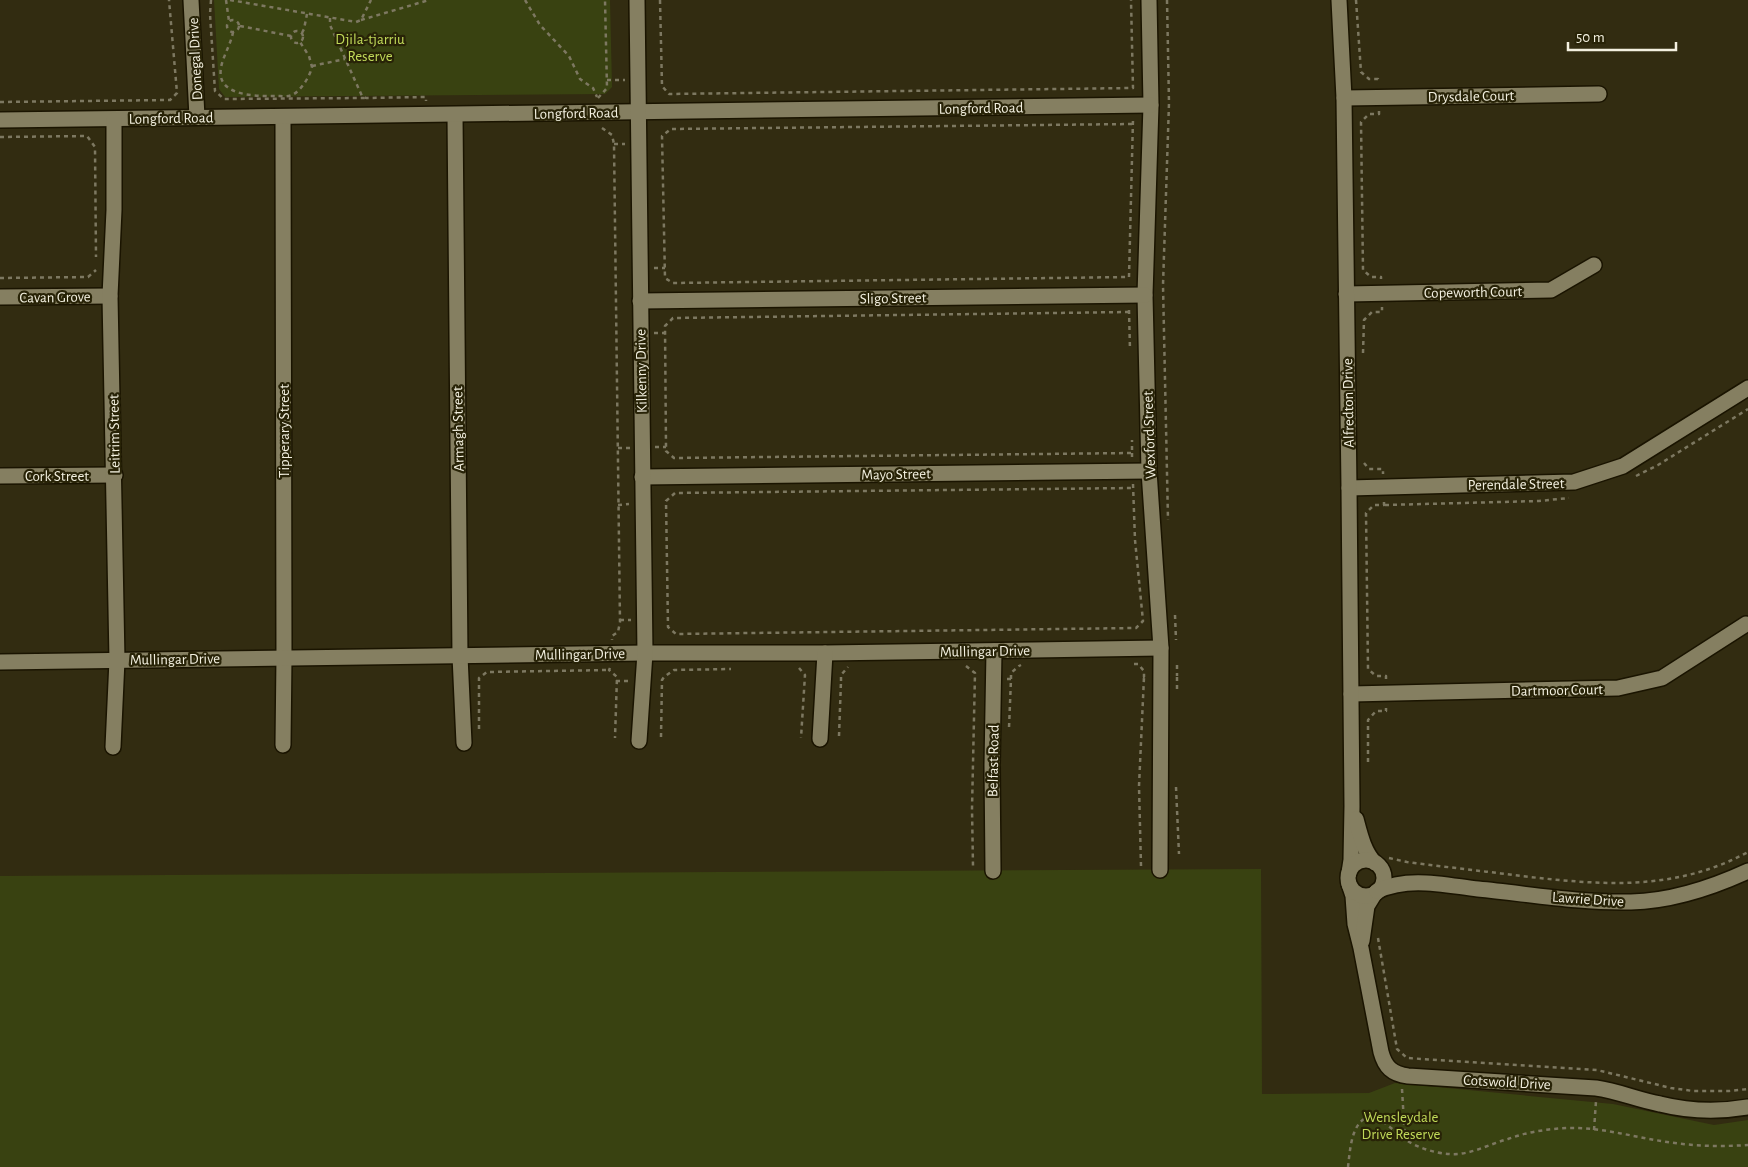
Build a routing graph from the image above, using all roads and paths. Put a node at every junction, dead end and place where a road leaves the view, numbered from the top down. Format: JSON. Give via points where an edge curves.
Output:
{"nodes":[{"id":1,"x":169,"y":0,"type":"edge"},
{"id":2,"x":191,"y":0,"type":"edge"},
{"id":3,"x":211,"y":0,"type":"edge"},
{"id":4,"x":226,"y":0,"type":"edge"},
{"id":5,"x":230,"y":0,"type":"edge"},
{"id":6,"x":371,"y":0,"type":"edge"},
{"id":7,"x":429,"y":0,"type":"edge"},
{"id":8,"x":525,"y":0,"type":"edge"},
{"id":9,"x":606,"y":0,"type":"edge"},
{"id":10,"x":637,"y":0,"type":"edge"},
{"id":11,"x":660,"y":0,"type":"edge"},
{"id":12,"x":1131,"y":0,"type":"edge"},
{"id":13,"x":1149,"y":0,"type":"edge"},
{"id":14,"x":1167,"y":0,"type":"edge"},
{"id":15,"x":1339,"y":0,"type":"edge"},
{"id":16,"x":1356,"y":0,"type":"edge"},
{"id":17,"x":308,"y":14,"type":"junction"},
{"id":18,"x":330,"y":18,"type":"junction"},
{"id":19,"x":230,"y":20,"type":"junction"},
{"id":20,"x":361,"y":20,"type":"junction"},
{"id":21,"x":240,"y":26,"type":"junction"},
{"id":22,"x":233,"y":32,"type":"junction"},
{"id":23,"x":302,"y":33,"type":"junction"},
{"id":24,"x":292,"y":36,"type":"junction"},
{"id":25,"x":300,"y":42,"type":"junction"},
{"id":26,"x":345,"y":59,"type":"junction"},
{"id":27,"x":312,"y":66,"type":"junction"},
{"id":28,"x":1599,"y":94,"type":"dead end"},
{"id":29,"x":1379,"y":97,"type":"junction"},
{"id":30,"x":366,"y":98,"type":"junction"},
{"id":31,"x":1344,"y":98,"type":"junction"},
{"id":32,"x":0,"y":102,"type":"edge"},
{"id":33,"x":1151,"y":105,"type":"junction"},
{"id":34,"x":598,"y":106,"type":"junction"},
{"id":35,"x":638,"y":112,"type":"junction"},
{"id":36,"x":427,"y":115,"type":"junction"},
{"id":37,"x":455,"y":115,"type":"junction"},
{"id":38,"x":197,"y":117,"type":"junction"},
{"id":39,"x":283,"y":117,"type":"junction"},
{"id":40,"x":0,"y":120,"type":"edge"},
{"id":41,"x":114,"y":120,"type":"junction"},
{"id":42,"x":1132,"y":124,"type":"joint"},
{"id":43,"x":0,"y":137,"type":"edge"},
{"id":44,"x":96,"y":261,"type":"dead end"},
{"id":45,"x":1594,"y":265,"type":"dead end"},
{"id":46,"x":96,"y":270,"type":"dead end"},
{"id":47,"x":0,"y":278,"type":"edge"},
{"id":48,"x":1346,"y":294,"type":"junction"},
{"id":49,"x":1382,"y":294,"type":"junction"},
{"id":50,"x":1145,"y":295,"type":"junction"},
{"id":51,"x":110,"y":296,"type":"junction"},
{"id":52,"x":0,"y":298,"type":"edge"},
{"id":53,"x":640,"y":301,"type":"junction"},
{"id":54,"x":1363,"y":357,"type":"dead end"},
{"id":55,"x":1130,"y":358,"type":"dead end"},
{"id":56,"x":1748,"y":388,"type":"edge"},
{"id":57,"x":1132,"y":435,"type":"dead end"},
{"id":58,"x":1362,"y":460,"type":"dead end"},
{"id":59,"x":1149,"y":471,"type":"junction"},
{"id":60,"x":0,"y":476,"type":"edge"},
{"id":61,"x":115,"y":476,"type":"junction"},
{"id":62,"x":642,"y":477,"type":"junction"},
{"id":63,"x":1384,"y":487,"type":"junction"},
{"id":64,"x":1133,"y":488,"type":"joint"},
{"id":65,"x":1349,"y":488,"type":"junction"},
{"id":66,"x":1168,"y":520,"type":"dead end"},
{"id":67,"x":1174,"y":610,"type":"dead end"},
{"id":68,"x":1746,"y":624,"type":"dead end"},
{"id":69,"x":1177,"y":646,"type":"dead end"},
{"id":70,"x":1161,"y":648,"type":"junction"},
{"id":71,"x":994,"y":651,"type":"junction"},
{"id":72,"x":645,"y":652,"type":"junction"},
{"id":73,"x":611,"y":653,"type":"junction"},
{"id":74,"x":824,"y":653,"type":"junction"},
{"id":75,"x":460,"y":656,"type":"junction"},
{"id":76,"x":1177,"y":656,"type":"dead end"},
{"id":77,"x":284,"y":657,"type":"junction"},
{"id":78,"x":118,"y":660,"type":"junction"},
{"id":79,"x":0,"y":662,"type":"edge"},
{"id":80,"x":960,"y":666,"type":"dead end"},
{"id":81,"x":849,"y":667,"type":"dead end"},
{"id":82,"x":795,"y":668,"type":"dead end"},
{"id":83,"x":732,"y":669,"type":"dead end"},
{"id":84,"x":609,"y":670,"type":"junction"},
{"id":85,"x":1177,"y":676,"type":"dead end"},
{"id":86,"x":1144,"y":677,"type":"dead end"},
{"id":87,"x":841,"y":681,"type":"dead end"},
{"id":88,"x":1351,"y":694,"type":"junction"},
{"id":89,"x":1386,"y":694,"type":"junction"},
{"id":90,"x":479,"y":731,"type":"dead end"},
{"id":91,"x":661,"y":737,"type":"dead end"},
{"id":92,"x":615,"y":738,"type":"dead end"},
{"id":93,"x":802,"y":738,"type":"dead end"},
{"id":94,"x":820,"y":739,"type":"dead end"},
{"id":95,"x":639,"y":741,"type":"dead end"},
{"id":96,"x":464,"y":743,"type":"dead end"},
{"id":97,"x":283,"y":745,"type":"dead end"},
{"id":98,"x":113,"y":747,"type":"dead end"},
{"id":99,"x":1368,"y":769,"type":"dead end"},
{"id":100,"x":1352,"y":806,"type":"junction"},
{"id":101,"x":1748,"y":852,"type":"edge"},
{"id":102,"x":1379,"y":861,"type":"junction"},
{"id":103,"x":973,"y":866,"type":"dead end"},
{"id":104,"x":1141,"y":866,"type":"dead end"},
{"id":105,"x":1397,"y":867,"type":"junction"},
{"id":106,"x":1160,"y":870,"type":"dead end"},
{"id":107,"x":993,"y":871,"type":"dead end"},
{"id":108,"x":1748,"y":871,"type":"edge"},
{"id":109,"x":1349,"y":879,"type":"junction"},
{"id":110,"x":1424,"y":882,"type":"junction"},
{"id":111,"x":1376,"y":892,"type":"junction"},
{"id":112,"x":1377,"y":936,"type":"dead end"},
{"id":113,"x":1361,"y":948,"type":"junction"},
{"id":114,"x":1407,"y":1058,"type":"dead end"},
{"id":115,"x":1401,"y":1075,"type":"junction"},
{"id":116,"x":1596,"y":1088,"type":"junction"},
{"id":117,"x":1748,"y":1107,"type":"edge"},
{"id":118,"x":1594,"y":1130,"type":"junction"},
{"id":119,"x":1405,"y":1140,"type":"junction"},
{"id":120,"x":1748,"y":1145,"type":"edge"},
{"id":121,"x":1348,"y":1167,"type":"edge"}],
"edges":[{"from":1,"to":32,"type":"path","via":[[176,93],[170,100]]},
{"from":2,"to":38,"type":"street","name":"Donegal Drive"},
{"from":3,"to":30,"type":"path","via":[[215,91],[224,100]]},
{"from":4,"to":19,"type":"path"},
{"from":5,"to":17,"type":"path"},
{"from":6,"to":20,"type":"path"},
{"from":7,"to":20,"type":"path"},
{"from":8,"to":34,"type":"path","via":[[540,25],[570,56],[580,79],[593,88]]},
{"from":9,"to":34,"type":"path","via":[[607,88]]},
{"from":10,"to":35,"type":"street","name":"Kilkenny Drive"},
{"from":11,"to":12,"type":"path","via":[[662,86],[669,94],[675,94],[1132,88]]},
{"from":13,"to":33,"type":"street","name":"Wexford Street"},
{"from":14,"to":66,"type":"path","via":[[1169,112],[1163,285]]},
{"from":15,"to":31,"type":"street","name":"Alfredton Drive"},
{"from":16,"to":29,"type":"path","via":[[1361,72],[1369,79],[1378,79]]},
{"from":17,"to":18,"type":"path"},
{"from":17,"to":23,"type":"path"},
{"from":18,"to":20,"type":"path"},
{"from":18,"to":26,"type":"path","via":[[329,23]]},
{"from":19,"to":21,"type":"path","via":[[236,20]]},
{"from":19,"to":22,"type":"path","via":[[227,28]]},
{"from":21,"to":22,"type":"path"},
{"from":21,"to":24,"type":"path"},
{"from":22,"to":27,"type":"path","via":[[221,77],[224,84],[237,92],[255,96],[291,95],[307,78]]},
{"from":23,"to":24,"type":"path","via":[[296,31]]},
{"from":23,"to":25,"type":"path"},
{"from":24,"to":25,"type":"path","via":[[293,41]]},
{"from":25,"to":27,"type":"path"},
{"from":26,"to":27,"type":"path"},
{"from":26,"to":30,"type":"path","via":[[361,94]]},
{"from":28,"to":29,"type":"street","name":"Drysdale Court"},
{"from":29,"to":31,"type":"street","name":"Drysdale Court"},
{"from":29,"to":49,"type":"path","via":[[1379,114],[1369,114],[1361,122],[1364,270],[1371,277],[1381,277]]},
{"from":30,"to":36,"type":"path","via":[[426,97]]},
{"from":31,"to":48,"type":"street","name":"Alfredton Drive"},
{"from":33,"to":35,"type":"street","name":"Longford Road"},
{"from":33,"to":50,"type":"street","name":"Wexford Street"},
{"from":34,"to":35,"type":"street","name":"Longford Road"},
{"from":34,"to":37,"type":"street","name":"Longford Road"},
{"from":34,"to":73,"type":"path","via":[[599,128],[612,135],[614,144],[620,622],[618,632],[612,636]]},
{"from":35,"to":53,"type":"street","name":"Kilkenny Drive"},
{"from":36,"to":37,"type":"street","name":"Longford Road"},
{"from":36,"to":39,"type":"street","name":"Longford Road"},
{"from":37,"to":75,"type":"street","name":"Armagh Street"},
{"from":38,"to":39,"type":"street","name":"Longford Road"},
{"from":38,"to":41,"type":"street","name":"Longford Road"},
{"from":39,"to":77,"type":"street","name":"Tipperary Street"},
{"from":40,"to":41,"type":"street","name":"Longford Road"},
{"from":41,"to":51,"type":"street","name":"Leitrim Street"},
{"from":42,"to":42,"type":"path","via":[[1129,277],[674,283],[665,278],[662,136],[671,129]]},
{"from":43,"to":44,"type":"path","via":[[87,136],[95,147]]},
{"from":45,"to":49,"type":"street","name":"Copeworth Court","via":[[1551,290]]},
{"from":46,"to":47,"type":"path","via":[[88,277]]},
{"from":48,"to":49,"type":"street","name":"Copeworth Court"},
{"from":48,"to":65,"type":"street","name":"Alfredton Drive"},
{"from":49,"to":54,"type":"path","via":[[1382,312],[1372,312],[1364,320]]},
{"from":50,"to":53,"type":"street","name":"Sligo Street"},
{"from":50,"to":59,"type":"street","name":"Wexford Street"},
{"from":51,"to":52,"type":"street","name":"Cavan Grove"},
{"from":51,"to":61,"type":"street","name":"Leitrim Street"},
{"from":53,"to":62,"type":"street","name":"Kilkenny Drive"},
{"from":55,"to":57,"type":"path","via":[[1129,312],[672,318],[665,326],[666,451],[674,458],[1132,452]]},
{"from":56,"to":63,"type":"street","name":"Perendale Street","via":[[1623,466],[1574,482]]},
{"from":58,"to":63,"type":"path","via":[[1369,469],[1383,469]]},
{"from":59,"to":62,"type":"street","name":"Mayo Street"},
{"from":59,"to":70,"type":"street","name":"Wexford Street"},
{"from":60,"to":61,"type":"street","name":"Cork Street"},
{"from":61,"to":78,"type":"street","name":"Leitrim Street"},
{"from":62,"to":72,"type":"street","name":"Kilkenny Drive"},
{"from":63,"to":65,"type":"street","name":"Perendale Street"},
{"from":63,"to":89,"type":"path","via":[[1384,504],[1374,505],[1366,513],[1368,669],[1376,676],[1386,676]]},
{"from":64,"to":64,"type":"path","via":[[1143,620],[1136,628],[676,634],[668,627],[666,501],[675,494]]},
{"from":65,"to":88,"type":"street","name":"Alfredton Drive"},
{"from":67,"to":69,"type":"path"},
{"from":68,"to":89,"type":"street","name":"Dartmoor Court","via":[[1662,678],[1618,688]]},
{"from":70,"to":71,"type":"street","name":"Mullingar Drive"},
{"from":70,"to":106,"type":"street","name":"Wexford Street"},
{"from":71,"to":74,"type":"street","name":"Mullingar Drive"},
{"from":71,"to":107,"type":"street","name":"Belfast Road"},
{"from":72,"to":73,"type":"street","name":"Mullingar Drive"},
{"from":72,"to":74,"type":"street","name":"Mullingar Drive"},
{"from":72,"to":95,"type":"street","name":"Kilkenny Drive"},
{"from":73,"to":75,"type":"street","name":"Mullingar Drive"},
{"from":73,"to":84,"type":"path"},
{"from":74,"to":94,"type":"street"},
{"from":75,"to":77,"type":"street","name":"Mullingar Drive"},
{"from":75,"to":96,"type":"street","name":"Armagh Street"},
{"from":76,"to":85,"type":"path"},
{"from":77,"to":78,"type":"street","name":"Mullingar Drive"},
{"from":77,"to":97,"type":"street","name":"Tipperary Street"},
{"from":78,"to":79,"type":"street","name":"Mullingar Drive"},
{"from":78,"to":98,"type":"street","name":"Leitrim Street"},
{"from":80,"to":103,"type":"path","via":[[968,666],[975,673]]},
{"from":81,"to":87,"type":"path","via":[[841,675]]},
{"from":82,"to":93,"type":"path","via":[[800,668],[805,675]]},
{"from":83,"to":91,"type":"path","via":[[674,670],[664,677]]},
{"from":84,"to":90,"type":"path","via":[[487,672],[480,678]]},
{"from":84,"to":92,"type":"path","via":[[617,677]]},
{"from":86,"to":104,"type":"path","via":[[1139,786]]},
{"from":88,"to":89,"type":"street","name":"Dartmoor Court"},
{"from":88,"to":100,"type":"street","name":"Alfredton Drive"},
{"from":89,"to":99,"type":"path","via":[[1386,711],[1376,711],[1368,720]]},
{"from":100,"to":102,"type":"street","name":"Alfredton Drive","via":[[1364,845],[1370,857]]},
{"from":100,"to":109,"type":"street","name":"Alfredton Drive"},
{"from":101,"to":105,"type":"path","via":[[1716,867],[1684,876],[1625,884],[1591,884]]},
{"from":102,"to":105,"type":"street","name":"Lawrie Drive"},
{"from":102,"to":105,"type":"path"},
{"from":102,"to":109,"type":"street","via":[[1359,861],[1352,866]]},
{"from":102,"to":111,"type":"street","via":[[1383,879]]},
{"from":105,"to":110,"type":"street","name":"Lawrie Drive"},
{"from":108,"to":110,"type":"street","name":"Lawrie Drive","via":[[1694,892],[1632,902]]},
{"from":109,"to":111,"type":"street","via":[[1352,889],[1359,894]]},
{"from":109,"to":113,"type":"street","via":[[1354,924]]},
{"from":110,"to":111,"type":"street","name":"Lawrie Drive","via":[[1397,884]]},
{"from":111,"to":113,"type":"street","via":[[1366,911]]},
{"from":112,"to":114,"type":"path","via":[[1397,1048]]},
{"from":113,"to":115,"type":"street","via":[[1382,1057],[1388,1068]]},
{"from":115,"to":116,"type":"street","name":"Cotswold Drive"},
{"from":115,"to":119,"type":"path"},
{"from":116,"to":117,"type":"street","name":"Cotswold Drive","via":[[1685,1108]]},
{"from":116,"to":118,"type":"path"},
{"from":118,"to":119,"type":"path","via":[[1540,1131],[1461,1154],[1433,1151]]},
{"from":118,"to":120,"type":"path","via":[[1683,1144]]},
{"from":119,"to":121,"type":"path","via":[[1381,1120],[1365,1118],[1354,1135]]}]}
